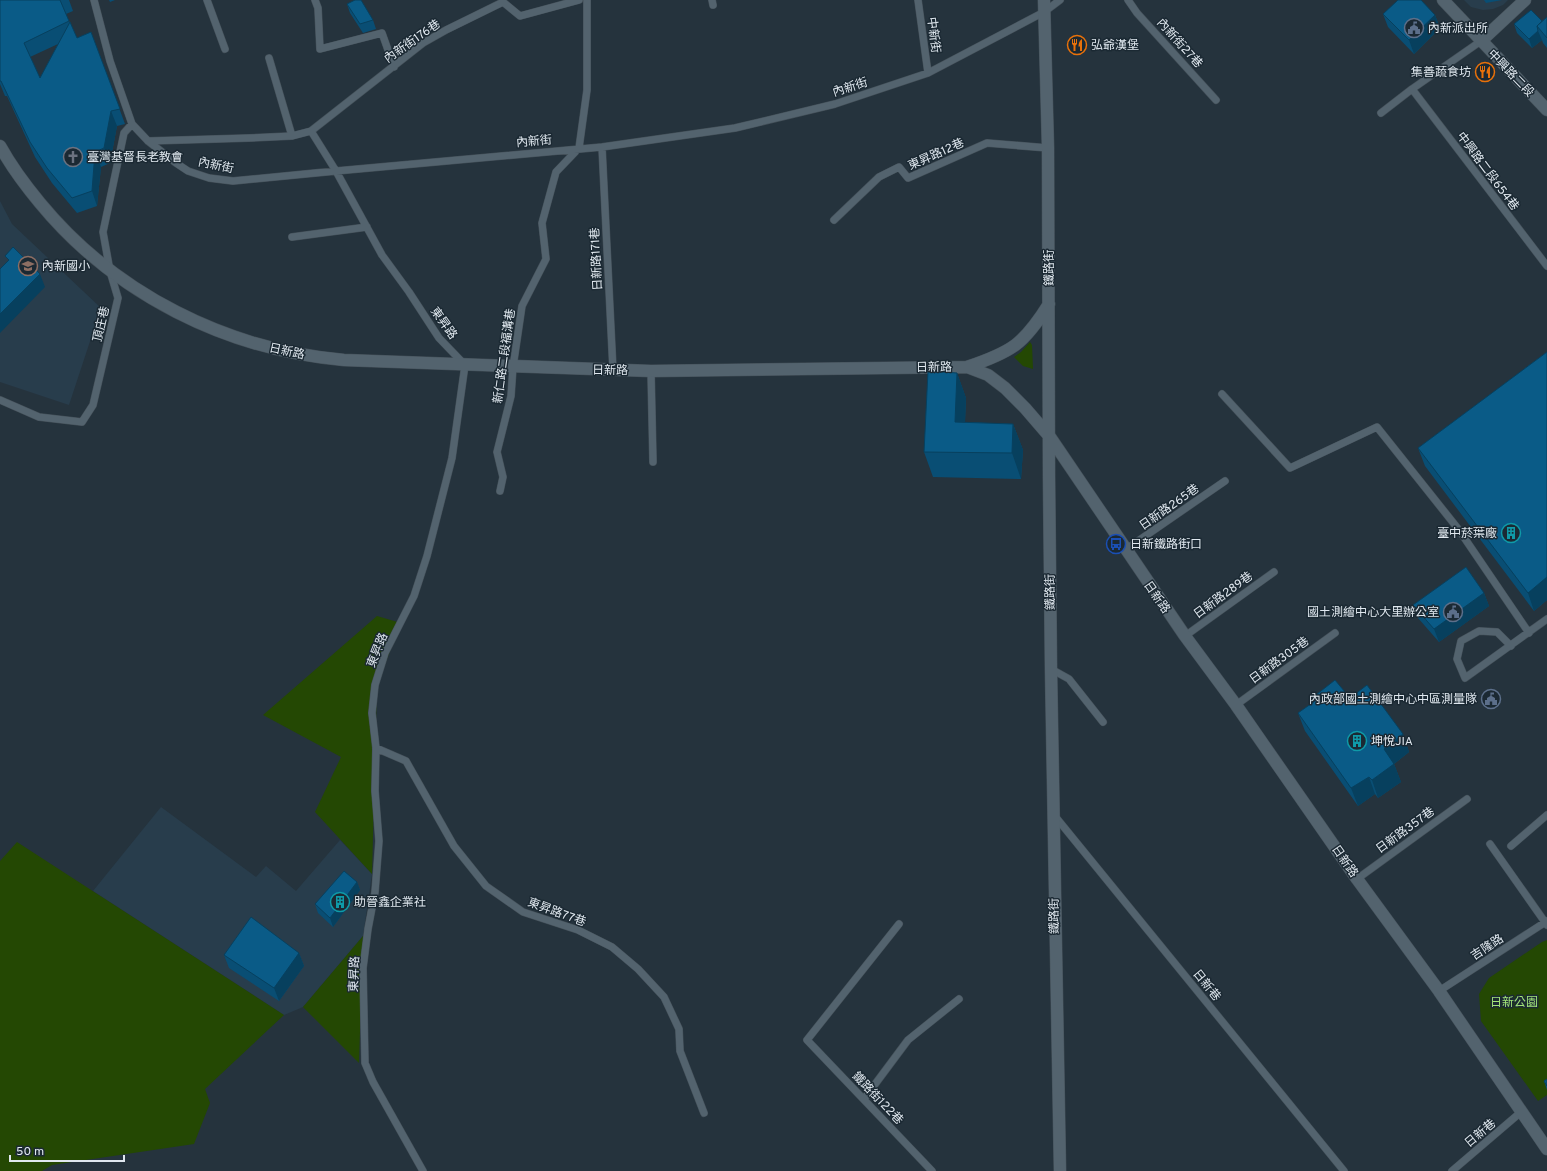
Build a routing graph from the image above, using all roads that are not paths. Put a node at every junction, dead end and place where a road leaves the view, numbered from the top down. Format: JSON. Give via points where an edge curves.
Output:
{"nodes":[{"id":1,"x":94,"y":0,"type":"edge"},
{"id":2,"x":207,"y":0,"type":"edge"},
{"id":3,"x":315,"y":0,"type":"edge"},
{"id":4,"x":579,"y":0,"type":"edge"},
{"id":5,"x":587,"y":0,"type":"edge"},
{"id":6,"x":918,"y":0,"type":"edge"},
{"id":7,"x":1060,"y":0,"type":"edge"},
{"id":8,"x":1128,"y":0,"type":"edge"},
{"id":9,"x":1443,"y":0,"type":"edge"},
{"id":10,"x":1525,"y":0,"type":"edge"},
{"id":11,"x":1044,"y":6,"type":"edge"},
{"id":12,"x":1482,"y":41,"type":"junction"},
{"id":13,"x":225,"y":50,"type":"dead end"},
{"id":14,"x":269,"y":58,"type":"dead end"},
{"id":15,"x":394,"y":66,"type":"junction"},
{"id":16,"x":928,"y":73,"type":"junction"},
{"id":17,"x":1412,"y":88,"type":"junction"},
{"id":18,"x":1216,"y":100,"type":"dead end"},
{"id":19,"x":1547,"y":110,"type":"edge"},
{"id":20,"x":1381,"y":113,"type":"dead end"},
{"id":21,"x":132,"y":124,"type":"junction"},
{"id":22,"x":311,"y":131,"type":"junction"},
{"id":23,"x":292,"y":136,"type":"junction"},
{"id":24,"x":148,"y":141,"type":"junction"},
{"id":25,"x":0,"y":146,"type":"edge"},
{"id":26,"x":602,"y":147,"type":"junction"},
{"id":27,"x":579,"y":148,"type":"junction"},
{"id":28,"x":1048,"y":148,"type":"junction"},
{"id":29,"x":336,"y":170,"type":"junction"},
{"id":30,"x":834,"y":220,"type":"dead end"},
{"id":31,"x":367,"y":227,"type":"junction"},
{"id":32,"x":292,"y":237,"type":"dead end"},
{"id":33,"x":1547,"y":266,"type":"edge"},
{"id":34,"x":110,"y":271,"type":"junction"},
{"id":35,"x":1049,"y":304,"type":"junction"},
{"id":36,"x":465,"y":365,"type":"junction"},
{"id":37,"x":513,"y":367,"type":"junction"},
{"id":38,"x":967,"y":367,"type":"junction"},
{"id":39,"x":613,"y":370,"type":"junction"},
{"id":40,"x":651,"y":371,"type":"junction"},
{"id":41,"x":1222,"y":394,"type":"dead end"},
{"id":42,"x":0,"y":400,"type":"edge"},
{"id":43,"x":1050,"y":437,"type":"junction"},
{"id":44,"x":653,"y":462,"type":"dead end"},
{"id":45,"x":1225,"y":481,"type":"dead end"},
{"id":46,"x":500,"y":491,"type":"dead end"},
{"id":47,"x":1125,"y":550,"type":"junction"},
{"id":48,"x":1274,"y":572,"type":"dead end"},
{"id":49,"x":1547,"y":619,"type":"edge"},
{"id":50,"x":1335,"y":633,"type":"dead end"},
{"id":51,"x":1529,"y":633,"type":"junction"},
{"id":52,"x":1185,"y":636,"type":"junction"},
{"id":53,"x":1511,"y":646,"type":"junction"},
{"id":54,"x":1050,"y":669,"type":"junction"},
{"id":55,"x":1236,"y":706,"type":"junction"},
{"id":56,"x":1103,"y":722,"type":"dead end"},
{"id":57,"x":376,"y":748,"type":"junction"},
{"id":58,"x":1467,"y":799,"type":"dead end"},
{"id":59,"x":1052,"y":814,"type":"junction"},
{"id":60,"x":1547,"y":815,"type":"edge"},
{"id":61,"x":1490,"y":844,"type":"dead end"},
{"id":62,"x":1511,"y":846,"type":"dead end"},
{"id":63,"x":1357,"y":879,"type":"junction"},
{"id":64,"x":1546,"y":923,"type":"edge"},
{"id":65,"x":899,"y":924,"type":"dead end"},
{"id":66,"x":1439,"y":991,"type":"junction"},
{"id":67,"x":959,"y":999,"type":"dead end"},
{"id":68,"x":864,"y":1099,"type":"junction"},
{"id":69,"x":1521,"y":1112,"type":"junction"},
{"id":70,"x":704,"y":1113,"type":"dead end"},
{"id":71,"x":1547,"y":1149,"type":"edge"},
{"id":72,"x":423,"y":1171,"type":"edge"},
{"id":73,"x":932,"y":1171,"type":"edge"},
{"id":74,"x":1060,"y":1171,"type":"edge"},
{"id":75,"x":1344,"y":1171,"type":"edge"},
{"id":76,"x":1452,"y":1171,"type":"edge"}],
"edges":[{"from":1,"to":21,"type":"lane","name":"內新街","via":[[110,61]]},
{"from":2,"to":13,"type":"lane"},
{"from":3,"to":15,"type":"lane","via":[[318,8],[320,49],[382,33]]},
{"from":4,"to":15,"type":"lane","name":"內新街176巷","via":[[520,16],[502,2],[423,43]]},
{"from":5,"to":27,"type":"lane","via":[[587,90]]},
{"from":6,"to":16,"type":"lane","name":"中新街"},
{"from":7,"to":11,"type":"lane","name":"內新街"},
{"from":8,"to":18,"type":"lane","name":"內新街27巷"},
{"from":9,"to":12,"type":"street","name":"中興路二段"},
{"from":10,"to":12,"type":"street"},
{"from":11,"to":16,"type":"lane","name":"內新街"},
{"from":11,"to":28,"type":"street","name":"鐵路街"},
{"from":12,"to":17,"type":"lane"},
{"from":12,"to":19,"type":"street","name":"中興路二段"},
{"from":14,"to":23,"type":"lane"},
{"from":15,"to":22,"type":"lane","name":"內新街176巷"},
{"from":16,"to":26,"type":"lane","name":"內新街","via":[[835,104],[735,128]]},
{"from":17,"to":20,"type":"lane"},
{"from":17,"to":33,"type":"lane","name":"中興路二段654巷"},
{"from":21,"to":24,"type":"lane","name":"內新街"},
{"from":21,"to":34,"type":"lane","name":"頂庄巷","via":[[124,133],[102,232]]},
{"from":22,"to":23,"type":"lane","name":"內新街176巷"},
{"from":22,"to":29,"type":"lane"},
{"from":23,"to":24,"type":"lane","name":"內新街176巷"},
{"from":24,"to":29,"type":"lane","name":"內新街","via":[[176,163],[209,178],[233,181]]},
{"from":25,"to":34,"type":"street","name":"日新路","via":[[46,211],[81,247]]},
{"from":26,"to":27,"type":"lane","name":"內新街"},
{"from":26,"to":39,"type":"lane","name":"日新路171巷"},
{"from":27,"to":29,"type":"lane","name":"內新街"},
{"from":27,"to":37,"type":"lane","name":"新仁路二段福溝巷","via":[[556,172],[542,223],[546,260],[522,306]]},
{"from":28,"to":30,"type":"lane","name":"東昇路12巷","via":[[987,143],[908,178],[899,167],[879,177]]},
{"from":28,"to":35,"type":"street","name":"鐵路街"},
{"from":29,"to":31,"type":"lane","name":"東昇路"},
{"from":31,"to":32,"type":"lane"},
{"from":31,"to":36,"type":"lane","name":"東昇路","via":[[382,256],[439,338]]},
{"from":34,"to":36,"type":"street","name":"日新路","via":[[143,293],[202,325],[264,347],[326,359]]},
{"from":34,"to":42,"type":"lane","name":"頂庄巷","via":[[118,298],[93,405],[82,422],[39,417]]},
{"from":35,"to":38,"type":"street","via":[[1034,326],[1017,344],[1000,355]]},
{"from":35,"to":43,"type":"street","name":"鐵路街"},
{"from":36,"to":37,"type":"street","name":"日新路"},
{"from":36,"to":57,"type":"lane","name":"東昇路","via":[[452,458],[427,556],[414,596],[386,653],[376,685],[372,713]]},
{"from":37,"to":39,"type":"street","name":"日新路"},
{"from":37,"to":46,"type":"lane","name":"新仁路二段福溝巷","via":[[511,396],[497,452],[503,477]]},
{"from":38,"to":40,"type":"street","name":"日新路"},
{"from":38,"to":43,"type":"street","name":"日新路","via":[[988,375],[1002,385]]},
{"from":39,"to":40,"type":"street","name":"日新路"},
{"from":40,"to":44,"type":"lane"},
{"from":41,"to":51,"type":"lane","via":[[1290,468],[1377,428],[1459,530]]},
{"from":43,"to":47,"type":"street","name":"日新路"},
{"from":43,"to":54,"type":"street","name":"鐵路街"},
{"from":45,"to":47,"type":"lane","name":"日新路265巷"},
{"from":47,"to":52,"type":"street","name":"日新路"},
{"from":48,"to":52,"type":"lane","name":"日新路289巷"},
{"from":49,"to":51,"type":"lane"},
{"from":50,"to":55,"type":"lane","name":"日新路305巷"},
{"from":51,"to":53,"type":"lane"},
{"from":52,"to":55,"type":"street","name":"日新路"},
{"from":53,"to":53,"type":"lane","via":[[1494,658],[1465,678],[1457,659],[1461,641],[1479,631],[1497,632]]},
{"from":54,"to":56,"type":"lane","via":[[1069,679]]},
{"from":54,"to":59,"type":"street","name":"鐵路街"},
{"from":55,"to":63,"type":"street","name":"日新路"},
{"from":57,"to":70,"type":"lane","name":"東昇路77巷","via":[[406,761],[454,846],[486,886],[523,912],[578,930],[612,947],[638,969],[664,997],[679,1029],[680,1051]]},
{"from":57,"to":72,"type":"lane","name":"東昇路","via":[[375,790],[379,841],[375,892],[363,968],[365,1063]]},
{"from":58,"to":63,"type":"lane","name":"日新路357巷"},
{"from":59,"to":74,"type":"street","name":"鐵路街"},
{"from":59,"to":75,"type":"lane","name":"日新巷"},
{"from":60,"to":62,"type":"lane"},
{"from":61,"to":64,"type":"lane"},
{"from":63,"to":66,"type":"street","name":"日新路"},
{"from":64,"to":66,"type":"lane","name":"吉隆路"},
{"from":65,"to":68,"type":"lane","name":"鐵路街122巷","via":[[807,1040]]},
{"from":66,"to":69,"type":"street","name":"日新路"},
{"from":67,"to":68,"type":"lane","via":[[908,1040]]},
{"from":68,"to":73,"type":"lane","name":"鐵路街122巷"},
{"from":69,"to":71,"type":"street","name":"日新路"},
{"from":69,"to":76,"type":"lane","name":"日新巷"}]}
